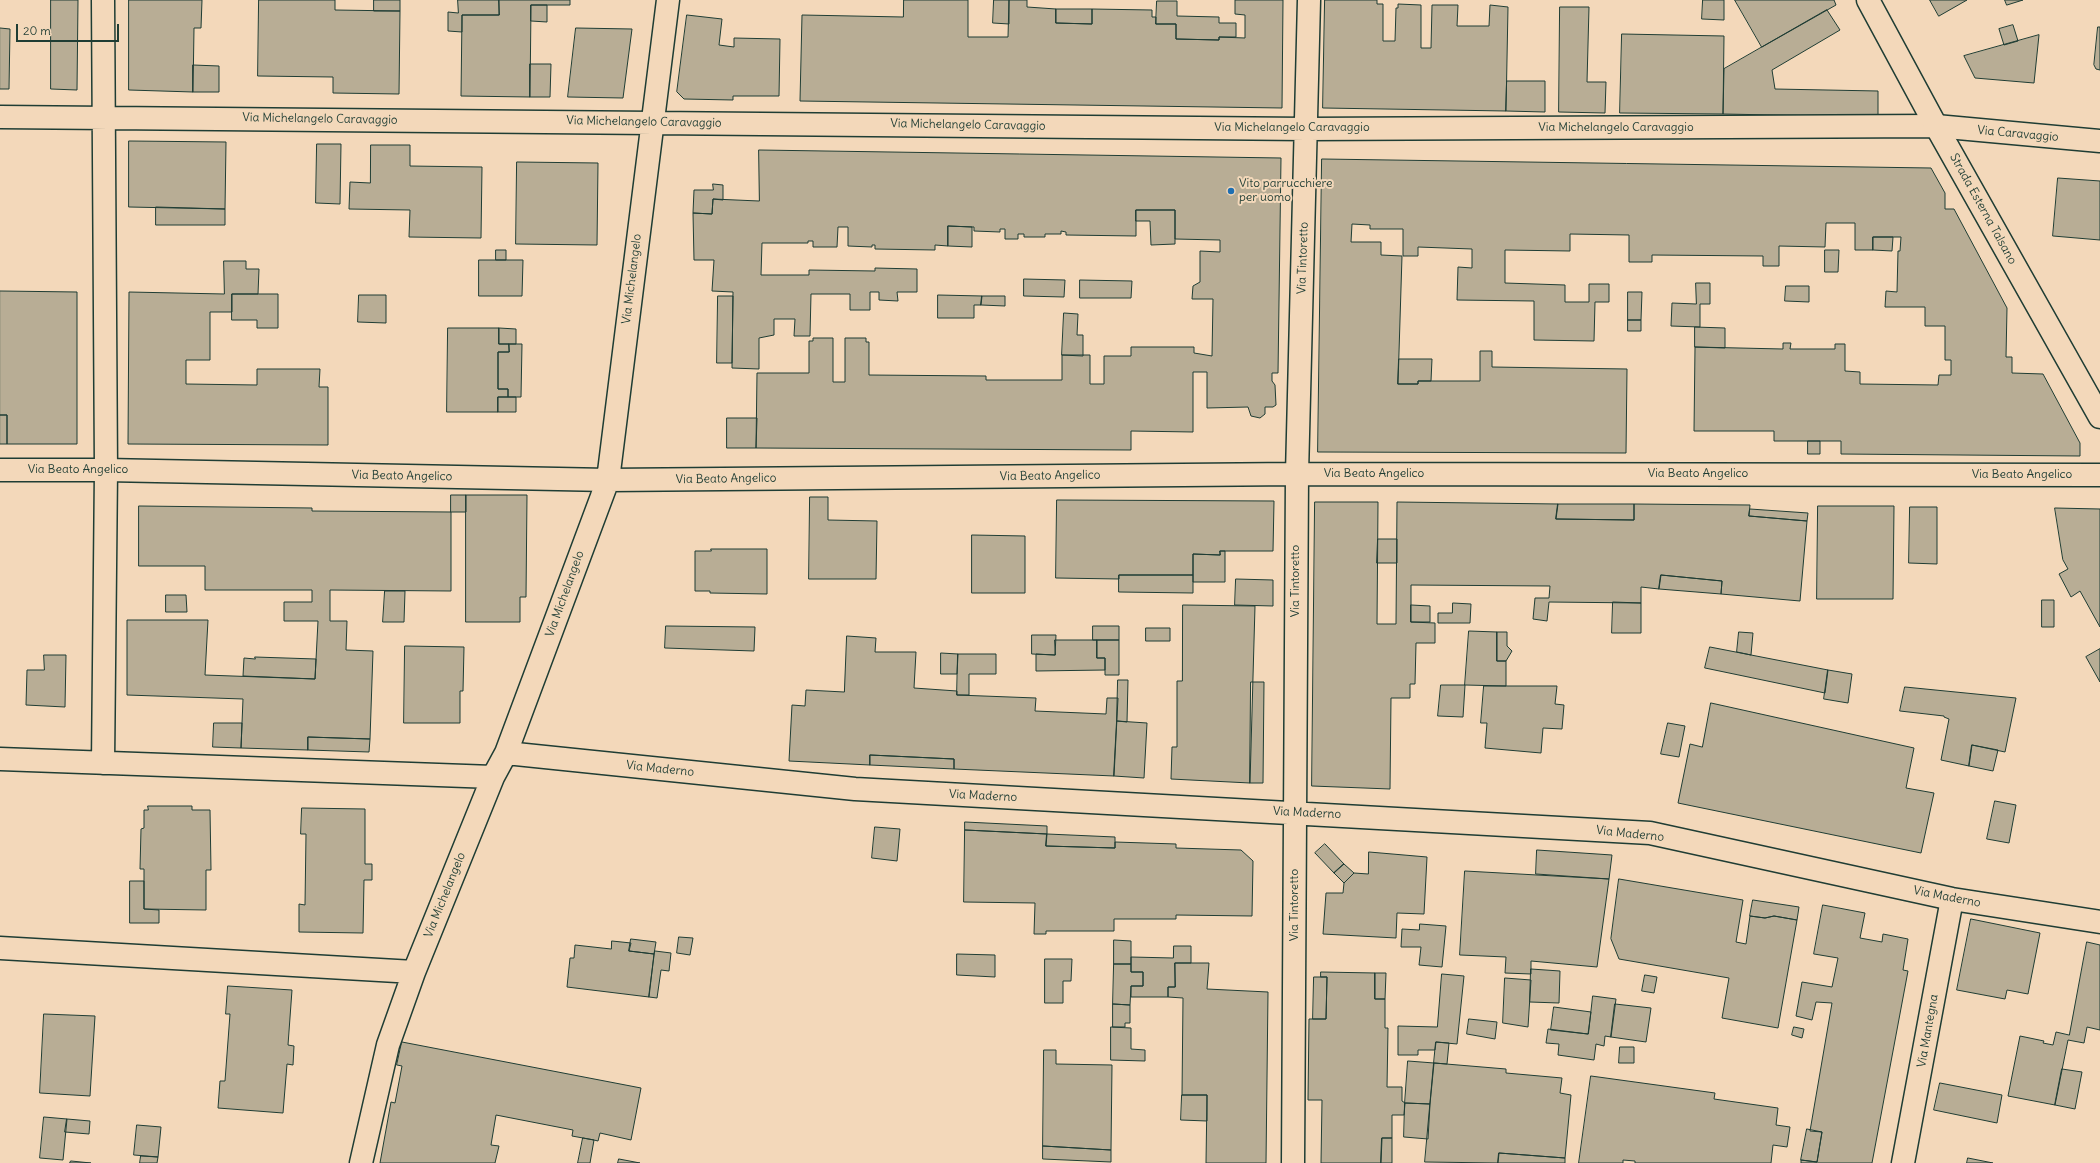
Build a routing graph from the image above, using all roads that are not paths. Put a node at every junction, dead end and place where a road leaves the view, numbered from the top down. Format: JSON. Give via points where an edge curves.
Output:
{"nodes":[{"id":1,"x":103,"y":0,"type":"edge"},
{"id":2,"x":668,"y":0,"type":"edge"},
{"id":3,"x":1309,"y":0,"type":"edge"},
{"id":4,"x":1868,"y":0,"type":"edge"},
{"id":5,"x":0,"y":117,"type":"edge"},
{"id":6,"x":103,"y":117,"type":"junction"},
{"id":7,"x":652,"y":122,"type":"junction"},
{"id":8,"x":1936,"y":126,"type":"junction"},
{"id":9,"x":1306,"y":129,"type":"junction"},
{"id":10,"x":2100,"y":141,"type":"edge"},
{"id":11,"x":2100,"y":417,"type":"edge"},
{"id":12,"x":0,"y":470,"type":"edge"},
{"id":13,"x":106,"y":470,"type":"junction"},
{"id":14,"x":1297,"y":474,"type":"junction"},
{"id":15,"x":2100,"y":475,"type":"edge"},
{"id":16,"x":608,"y":480,"type":"junction"},
{"id":17,"x":506,"y":753,"type":"junction"},
{"id":18,"x":0,"y":759,"type":"edge"},
{"id":19,"x":103,"y":763,"type":"junction"},
{"id":20,"x":493,"y":777,"type":"junction"},
{"id":21,"x":1296,"y":812,"type":"junction"},
{"id":22,"x":1952,"y":899,"type":"junction"},
{"id":23,"x":2100,"y":922,"type":"edge"},
{"id":24,"x":0,"y":948,"type":"edge"},
{"id":25,"x":414,"y":972,"type":"junction"},
{"id":26,"x":361,"y":1163,"type":"edge"},
{"id":27,"x":1293,"y":1163,"type":"edge"},
{"id":28,"x":1904,"y":1163,"type":"edge"}],
"edges":[{"from":1,"to":6,"type":"street"},
{"from":2,"to":7,"type":"street","name":"Via Michelangelo"},
{"from":3,"to":9,"type":"street","name":"Via Tintoretto"},
{"from":4,"to":8,"type":"street","name":"Strada Esterna Talsano"},
{"from":5,"to":6,"type":"street","name":"Via Michelangelo Caravaggio"},
{"from":6,"to":7,"type":"street","name":"Via Michelangelo Caravaggio"},
{"from":6,"to":13,"type":"street"},
{"from":7,"to":9,"type":"street","name":"Via Michelangelo Caravaggio"},
{"from":7,"to":16,"type":"street","name":"Via Michelangelo"},
{"from":8,"to":9,"type":"street","name":"Via Michelangelo Caravaggio"},
{"from":8,"to":10,"type":"street","name":"Via Caravaggio"},
{"from":8,"to":11,"type":"street","name":"Strada Esterna Talsano"},
{"from":9,"to":14,"type":"street","name":"Via Tintoretto"},
{"from":12,"to":13,"type":"street","name":"Via Beato Angelico"},
{"from":13,"to":16,"type":"street","name":"Via Beato Angelico"},
{"from":13,"to":19,"type":"street"},
{"from":14,"to":15,"type":"street","name":"Via Beato Angelico"},
{"from":14,"to":16,"type":"street","name":"Via Beato Angelico"},
{"from":14,"to":21,"type":"street","name":"Via Tintoretto"},
{"from":16,"to":17,"type":"street","name":"Via Michelangelo"},
{"from":17,"to":20,"type":"street","name":"Via Michelangelo"},
{"from":17,"to":21,"type":"street","name":"Via Maderno","via":[[854,789]]},
{"from":18,"to":19,"type":"street"},
{"from":19,"to":20,"type":"street"},
{"from":20,"to":25,"type":"street","name":"Via Michelangelo"},
{"from":21,"to":22,"type":"street","name":"Via Maderno","via":[[1650,833]]},
{"from":21,"to":27,"type":"street","name":"Via Tintoretto"},
{"from":22,"to":23,"type":"street","name":"Via Maderno"},
{"from":22,"to":28,"type":"street","name":"Via Mantegna"},
{"from":24,"to":25,"type":"street"},
{"from":25,"to":26,"type":"street","name":"Via Michelangelo","via":[[388,1045]]}]}
